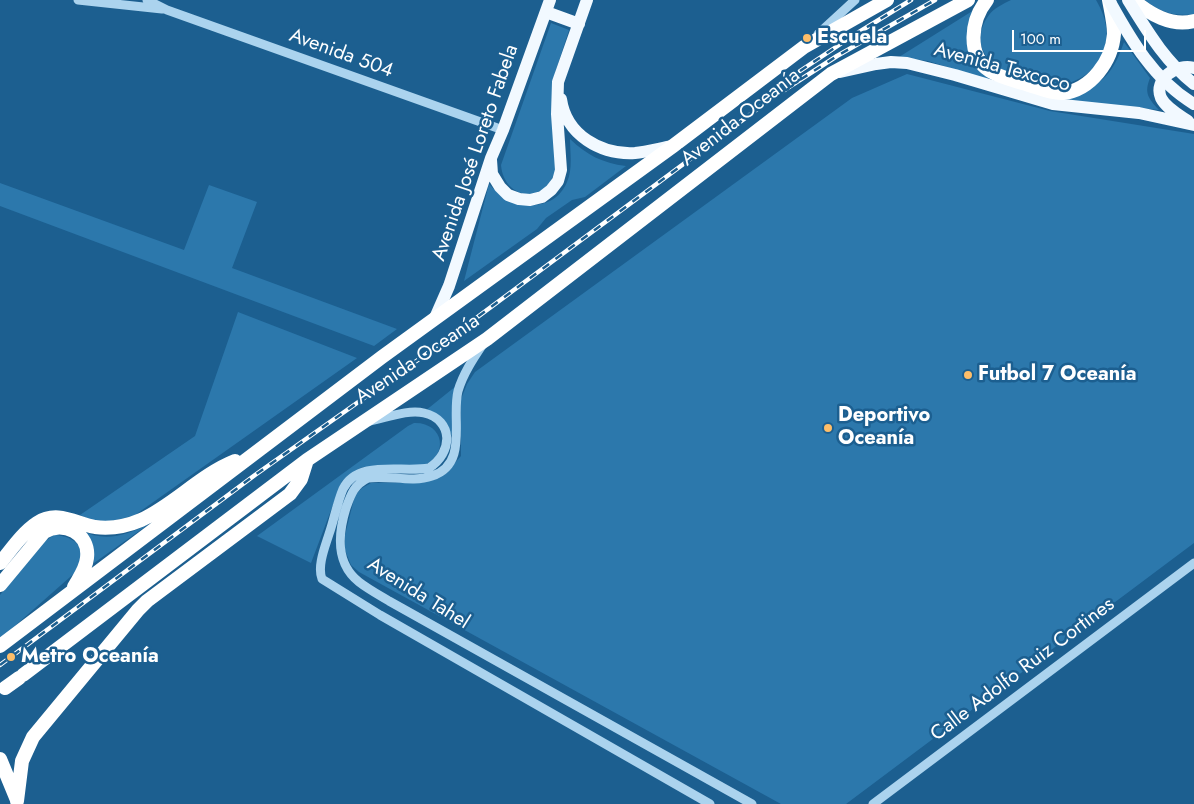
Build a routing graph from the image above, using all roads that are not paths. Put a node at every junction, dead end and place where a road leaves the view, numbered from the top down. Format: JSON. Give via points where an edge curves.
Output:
{"nodes":[{"id":1,"x":78,"y":0,"type":"edge"},
{"id":2,"x":147,"y":0,"type":"edge"},
{"id":3,"x":587,"y":0,"type":"edge"},
{"id":4,"x":855,"y":0,"type":"edge"},
{"id":5,"x":886,"y":0,"type":"edge"},
{"id":6,"x":968,"y":0,"type":"edge"},
{"id":7,"x":987,"y":0,"type":"edge"},
{"id":8,"x":1109,"y":0,"type":"edge"},
{"id":9,"x":1128,"y":0,"type":"edge"},
{"id":10,"x":1133,"y":0,"type":"edge"},
{"id":11,"x":548,"y":6,"type":"edge"},
{"id":12,"x":168,"y":10,"type":"junction"},
{"id":13,"x":1194,"y":21,"type":"edge"},
{"id":14,"x":579,"y":24,"type":"junction"},
{"id":15,"x":804,"y":47,"type":"junction"},
{"id":16,"x":1194,"y":68,"type":"edge"},
{"id":17,"x":831,"y":74,"type":"junction"},
{"id":18,"x":558,"y":82,"type":"junction"},
{"id":19,"x":1194,"y":84,"type":"edge"},
{"id":20,"x":1194,"y":104,"type":"edge"},
{"id":21,"x":1193,"y":125,"type":"edge"},
{"id":22,"x":503,"y":130,"type":"junction"},
{"id":23,"x":673,"y":146,"type":"junction"},
{"id":24,"x":491,"y":158,"type":"junction"},
{"id":25,"x":435,"y":318,"type":"junction"},
{"id":26,"x":487,"y":339,"type":"junction"},
{"id":27,"x":360,"y":423,"type":"junction"},
{"id":28,"x":257,"y":453,"type":"junction"},
{"id":29,"x":307,"y":460,"type":"junction"},
{"id":30,"x":0,"y":563,"type":"edge"},
{"id":31,"x":1194,"y":563,"type":"edge"},
{"id":32,"x":0,"y":585,"type":"edge"},
{"id":33,"x":70,"y":594,"type":"junction"},
{"id":34,"x":0,"y":646,"type":"edge"},
{"id":35,"x":5,"y":688,"type":"dead end"},
{"id":36,"x":0,"y":759,"type":"edge"},
{"id":37,"x":18,"y":802,"type":"edge"},
{"id":38,"x":710,"y":804,"type":"edge"},
{"id":39,"x":752,"y":804,"type":"edge"},
{"id":40,"x":873,"y":804,"type":"edge"}],
"edges":[{"from":1,"to":12,"type":"street","name":"Avenida 504"},
{"from":2,"to":12,"type":"street","name":"Avenida 504"},
{"from":3,"to":14,"type":"main road"},
{"from":4,"to":15,"type":"street"},
{"from":5,"to":15,"type":"highway","name":"Avenida Oceanía"},
{"from":6,"to":17,"type":"highway","name":"Avenida Oceanía"},
{"from":7,"to":8,"type":"highway","via":[[975,21],[976,54],[983,64],[992,72],[1062,93],[1082,86],[1103,68],[1114,35]]},
{"from":8,"to":20,"type":"main road","bridge":true,"via":[[1155,72]]},
{"from":9,"to":19,"type":"main road","bridge":true,"via":[[1164,56]]},
{"from":10,"to":13,"type":"highway","via":[[1161,18],[1176,22]]},
{"from":11,"to":14,"type":"main road"},
{"from":11,"to":22,"type":"main road","name":"Avenida José Loreto Fabela"},
{"from":12,"to":22,"type":"street","name":"Avenida 504"},
{"from":14,"to":18,"type":"main road"},
{"from":15,"to":23,"type":"highway","name":"Avenida Oceanía"},
{"from":16,"to":21,"type":"main road","via":[[1179,67],[1169,72],[1160,91],[1166,104]]},
{"from":17,"to":21,"type":"main road","name":"Avenida Texcoco","via":[[876,64],[908,63],[1053,104],[1139,114]]},
{"from":17,"to":26,"type":"highway","name":"Avenida Oceanía"},
{"from":18,"to":23,"type":"main road","via":[[569,121],[581,137],[597,147],[635,153]]},
{"from":18,"to":24,"type":"main road","via":[[561,170],[551,190],[530,200],[508,195],[492,174]]},
{"from":22,"to":24,"type":"main road","name":"Avenida José Loreto Fabela"},
{"from":23,"to":25,"type":"highway","name":"Avenida Oceanía"},
{"from":24,"to":25,"type":"main road","name":"Avenida José Loreto Fabela","via":[[452,279]]},
{"from":25,"to":28,"type":"highway","name":"Avenida Oceanía"},
{"from":26,"to":27,"type":"highway","name":"Avenida Oceanía"},
{"from":26,"to":39,"type":"street","name":"Avenida Tahel","via":[[463,377],[458,393],[456,451],[451,462],[433,476],[368,478],[351,494],[339,542],[347,568],[359,582],[389,600]]},
{"from":27,"to":29,"type":"highway","name":"Avenida Oceanía"},
{"from":27,"to":38,"type":"street","name":"Avenida Tahel","via":[[422,412],[439,421],[447,438],[446,447],[443,456],[429,468],[366,471],[349,480],[324,552],[322,579]]},
{"from":28,"to":30,"type":"highway","via":[[228,463],[148,516],[132,523],[108,528],[64,517],[44,519],[30,529]]},
{"from":28,"to":33,"type":"highway","name":"Avenida Oceanía"},
{"from":29,"to":35,"type":"highway","name":"Avenida Oceanía"},
{"from":29,"to":37,"type":"highway","via":[[301,479],[290,494],[138,610],[33,738],[22,761]]},
{"from":31,"to":40,"type":"street","name":"Calle Adolfo Ruiz Cortines"},
{"from":32,"to":33,"type":"highway","via":[[44,532],[61,527],[77,534],[87,553],[84,570]]},
{"from":33,"to":34,"type":"highway","name":"Avenida Oceanía"},
{"from":36,"to":37,"type":"highway"}]}
